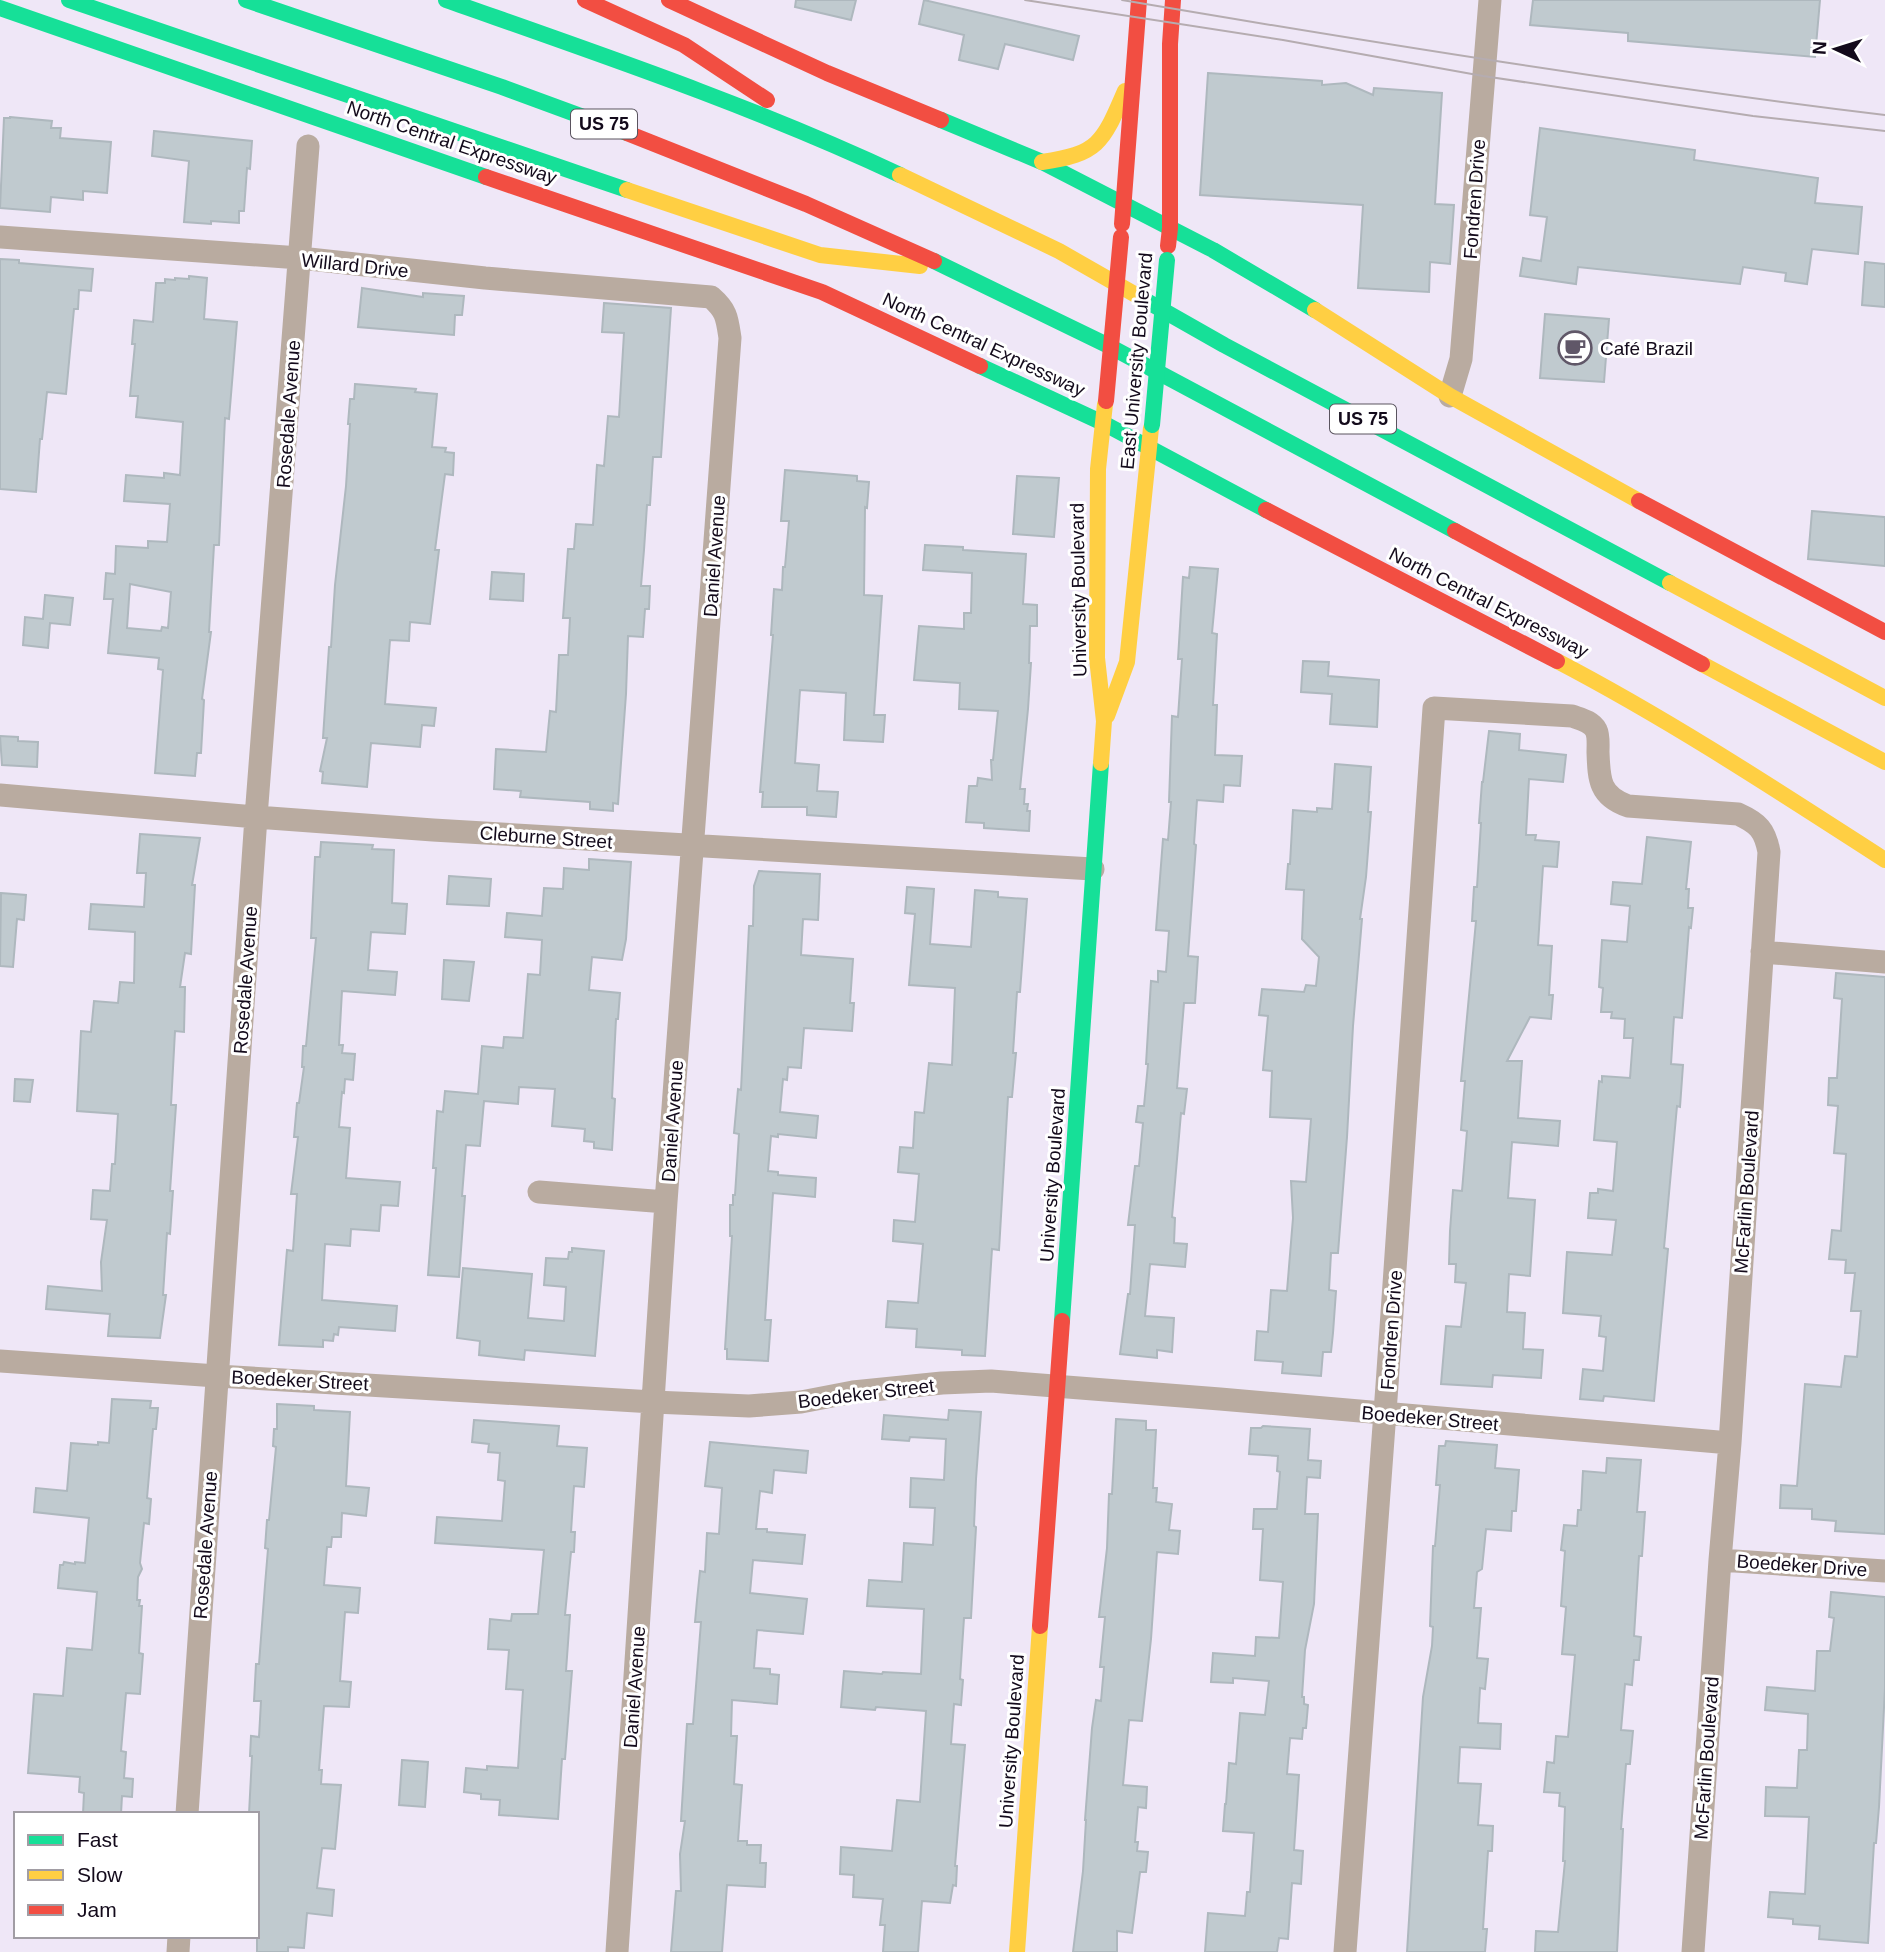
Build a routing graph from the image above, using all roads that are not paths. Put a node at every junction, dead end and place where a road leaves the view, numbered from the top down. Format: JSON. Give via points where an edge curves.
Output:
{"nodes":[{"id":1,"x":69,"y":0,"type":"edge"},
{"id":2,"x":246,"y":0,"type":"edge"},
{"id":3,"x":446,"y":0,"type":"edge"},
{"id":4,"x":585,"y":0,"type":"edge"},
{"id":5,"x":668,"y":0,"type":"edge"},
{"id":6,"x":1139,"y":0,"type":"edge"},
{"id":7,"x":1172,"y":0,"type":"edge"},
{"id":8,"x":1490,"y":0,"type":"edge"},
{"id":9,"x":698,"y":7,"type":"edge"},
{"id":10,"x":0,"y":8,"type":"edge"},
{"id":11,"x":1132,"y":76,"type":"junction"},
{"id":12,"x":308,"y":146,"type":"dead end"},
{"id":13,"x":838,"y":146,"type":"junction"},
{"id":14,"x":1042,"y":162,"type":"junction"},
{"id":15,"x":1125,"y":205,"type":"junction"},
{"id":16,"x":1170,"y":228,"type":"junction"},
{"id":17,"x":0,"y":237,"type":"edge"},
{"id":18,"x":300,"y":258,"type":"junction"},
{"id":19,"x":954,"y":270,"type":"junction"},
{"id":20,"x":710,"y":297,"type":"joint"},
{"id":21,"x":1450,"y":396,"type":"junction"},
{"id":22,"x":1106,"y":401,"type":"joint"},
{"id":23,"x":1103,"y":423,"type":"junction"},
{"id":24,"x":1150,"y":449,"type":"junction"},
{"id":25,"x":1885,"y":632,"type":"edge"},
{"id":26,"x":1885,"y":698,"type":"edge"},
{"id":27,"x":1434,"y":708,"type":"joint"},
{"id":28,"x":1104,"y":721,"type":"junction"},
{"id":29,"x":1882,"y":770,"type":"edge"},
{"id":30,"x":0,"y":795,"type":"edge"},
{"id":31,"x":256,"y":817,"type":"junction"},
{"id":32,"x":692,"y":846,"type":"junction"},
{"id":33,"x":1885,"y":860,"type":"edge"},
{"id":34,"x":1093,"y":869,"type":"junction"},
{"id":35,"x":1762,"y":952,"type":"junction"},
{"id":36,"x":1885,"y":962,"type":"edge"},
{"id":37,"x":539,"y":1192,"type":"dead end"},
{"id":38,"x":666,"y":1202,"type":"junction"},
{"id":39,"x":0,"y":1361,"type":"edge"},
{"id":40,"x":217,"y":1376,"type":"junction"},
{"id":41,"x":1058,"y":1387,"type":"junction"},
{"id":42,"x":653,"y":1402,"type":"junction"},
{"id":43,"x":1385,"y":1414,"type":"junction"},
{"id":44,"x":1730,"y":1443,"type":"junction"},
{"id":45,"x":1720,"y":1560,"type":"junction"},
{"id":46,"x":1885,"y":1571,"type":"edge"},
{"id":47,"x":187,"y":1812,"type":"edge"},
{"id":48,"x":617,"y":1952,"type":"edge"},
{"id":49,"x":1017,"y":1952,"type":"edge"},
{"id":50,"x":1346,"y":1952,"type":"edge"},
{"id":51,"x":1693,"y":1952,"type":"edge"}],
"edges":[{"from":1,"to":19,"type":"main road","via":[[820,255]]},
{"from":2,"to":19,"type":"main road","number":"US 75","via":[[654,143]]},
{"from":3,"to":13,"type":"main road","number":"US 75","via":[[688,86]]},
{"from":4,"to":13,"type":"main road","via":[[684,46]]},
{"from":5,"to":9,"type":"main road"},
{"from":6,"to":11,"type":"main road","name":"East University Boulevard"},
{"from":7,"to":16,"type":"main road","name":"East University Boulevard"},
{"from":8,"to":21,"type":"street","name":"Fondren Drive","via":[[1461,359]]},
{"from":9,"to":14,"type":"main road","via":[[815,68]]},
{"from":10,"to":23,"type":"main road","name":"North Central Expressway","via":[[822,292]]},
{"from":11,"to":14,"type":"main road","via":[[1108,129],[1092,147],[1081,154]]},
{"from":11,"to":15,"type":"main road","name":"East University Boulevard"},
{"from":12,"to":18,"type":"street","name":"Rosedale Avenue"},
{"from":13,"to":26,"type":"main road","number":"US 75","via":[[1059,251],[1224,345]]},
{"from":14,"to":15,"type":"main road"},
{"from":15,"to":16,"type":"main road"},
{"from":15,"to":22,"type":"main road","name":"East University Boulevard","bridge":true},
{"from":16,"to":21,"type":"main road","via":[[1298,298]]},
{"from":16,"to":24,"type":"main road","name":"East University Boulevard","bridge":true},
{"from":17,"to":18,"type":"street","name":"Willard Drive"},
{"from":18,"to":20,"type":"street","name":"Willard Drive"},
{"from":18,"to":31,"type":"street","name":"Rosedale Avenue"},
{"from":19,"to":29,"type":"main road","number":"US 75","via":[[1118,351],[1864,750]]},
{"from":20,"to":32,"type":"street","name":"Daniel Avenue","via":[[727,316],[730,338]]},
{"from":21,"to":25,"type":"main road"},
{"from":22,"to":23,"type":"main road","name":"University Boulevard"},
{"from":23,"to":24,"type":"main road","name":"North Central Expressway"},
{"from":23,"to":28,"type":"main road","name":"University Boulevard","via":[[1098,469],[1097,658]]},
{"from":24,"to":28,"type":"main road","name":"East University Boulevard","via":[[1127,662]]},
{"from":24,"to":33,"type":"main road","name":"North Central Expressway","via":[[1608,688]]},
{"from":27,"to":35,"type":"street","name":"McFarlin Boulevard","via":[[1586,720],[1598,740],[1603,786],[1617,802],[1738,814],[1753,821],[1767,839],[1769,852]]},
{"from":27,"to":43,"type":"street","name":"Fondren Drive"},
{"from":28,"to":34,"type":"main road","name":"University Boulevard"},
{"from":30,"to":31,"type":"street","name":"Cleburne Street"},
{"from":31,"to":32,"type":"street","name":"Cleburne Street"},
{"from":31,"to":40,"type":"street","name":"Rosedale Avenue"},
{"from":32,"to":34,"type":"street","name":"Cleburne Street"},
{"from":32,"to":38,"type":"street","name":"Daniel Avenue"},
{"from":34,"to":41,"type":"main road","name":"University Boulevard"},
{"from":35,"to":36,"type":"street"},
{"from":35,"to":44,"type":"street","name":"McFarlin Boulevard"},
{"from":37,"to":38,"type":"street"},
{"from":38,"to":42,"type":"street","name":"Daniel Avenue"},
{"from":39,"to":40,"type":"street","name":"Boedeker Street"},
{"from":40,"to":42,"type":"street","name":"Boedeker Street"},
{"from":40,"to":47,"type":"street","name":"Rosedale Avenue"},
{"from":41,"to":42,"type":"street","name":"Boedeker Street","via":[[991,1381],[762,1405]]},
{"from":41,"to":43,"type":"street","name":"Boedeker Street"},
{"from":41,"to":49,"type":"main road","name":"University Boulevard"},
{"from":42,"to":48,"type":"street","name":"Daniel Avenue"},
{"from":43,"to":44,"type":"street","name":"Boedeker Street"},
{"from":43,"to":50,"type":"street","name":"Fondren Drive"},
{"from":44,"to":45,"type":"street","name":"McFarlin Boulevard"},
{"from":45,"to":46,"type":"street","name":"Boedeker Drive"},
{"from":45,"to":51,"type":"street","name":"McFarlin Boulevard"}]}
